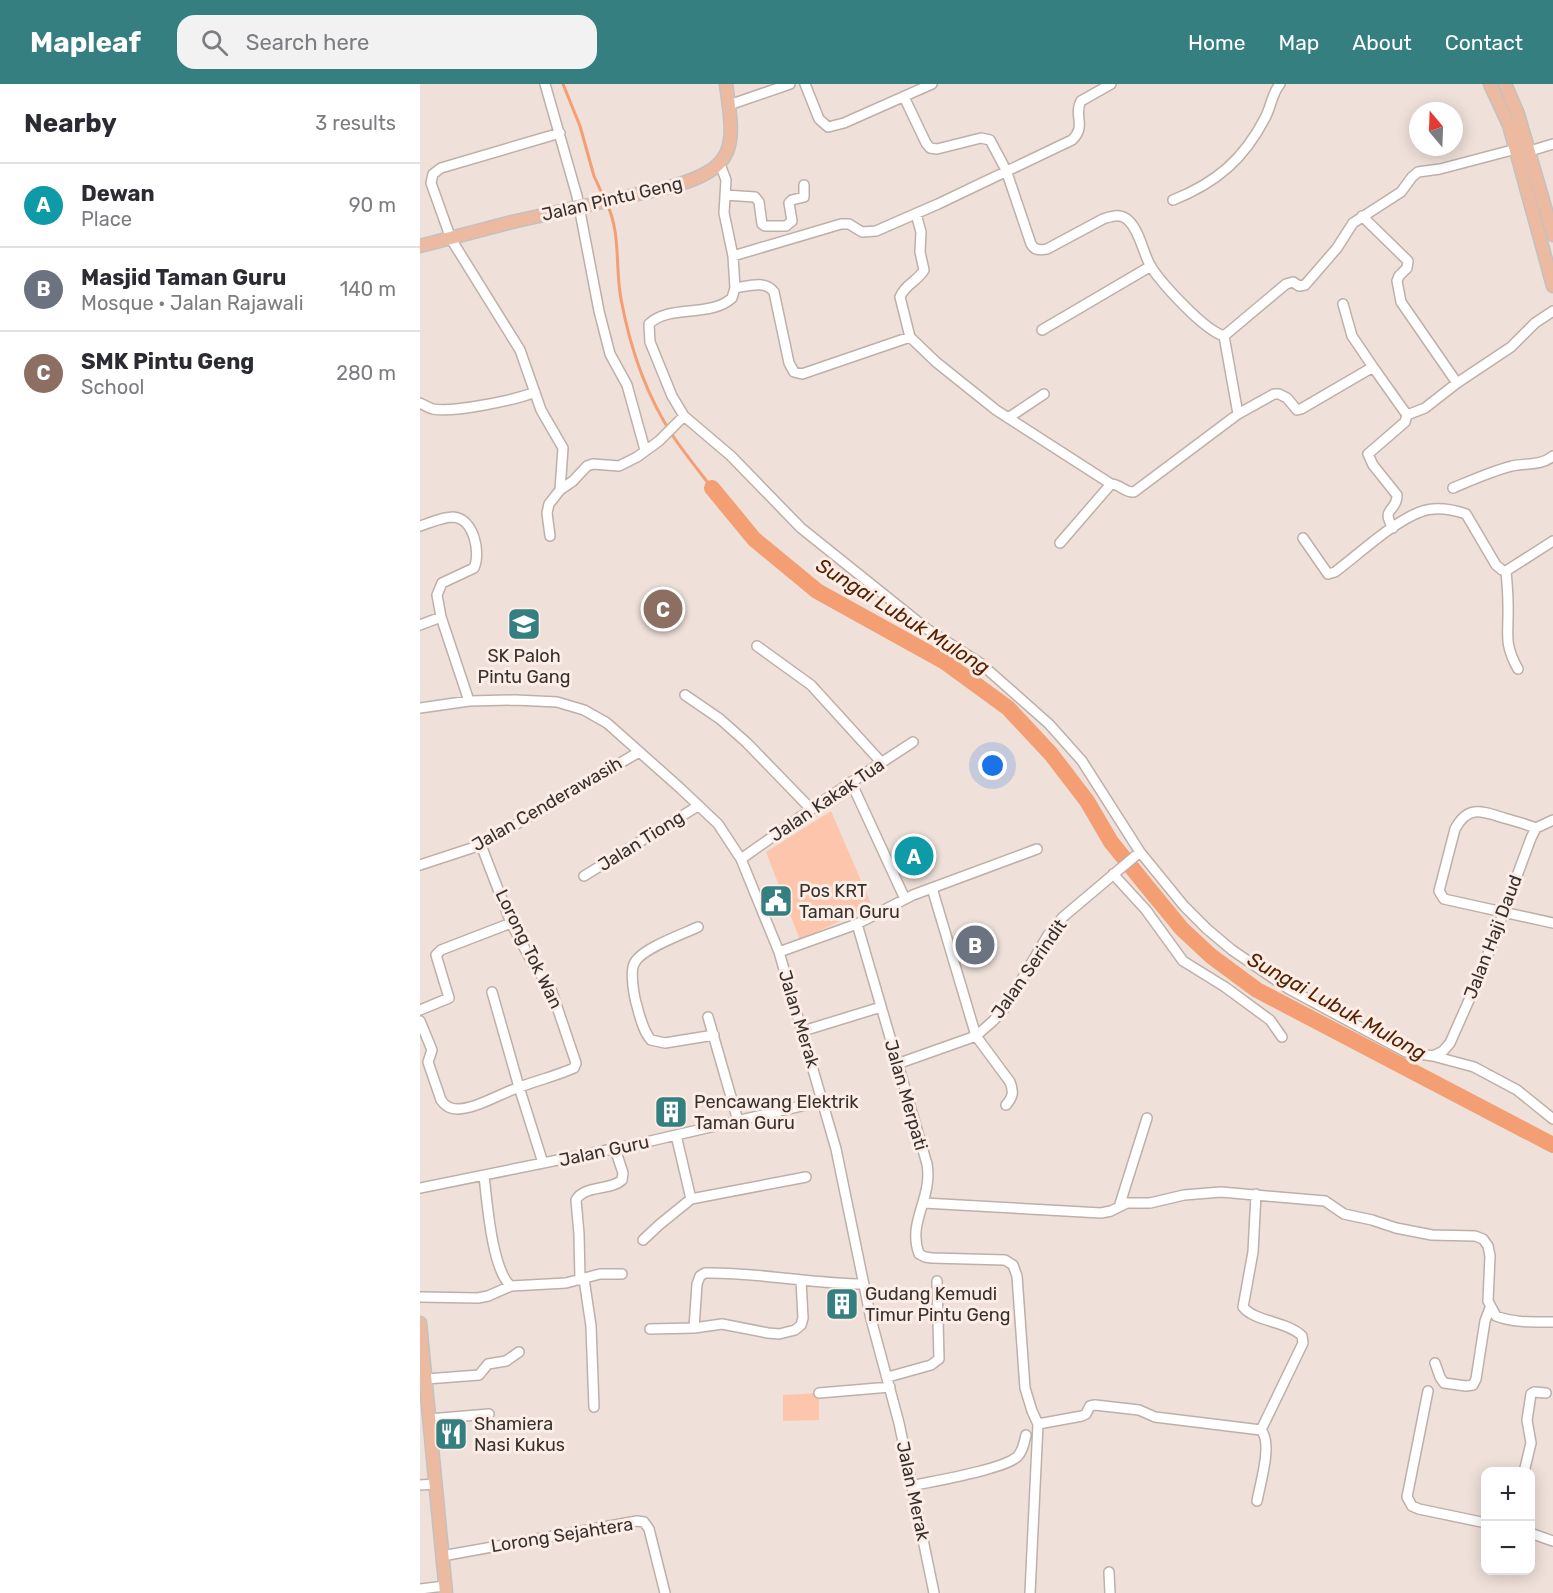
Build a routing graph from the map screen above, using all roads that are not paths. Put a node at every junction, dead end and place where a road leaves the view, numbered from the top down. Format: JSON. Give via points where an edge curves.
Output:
{"nodes":[{"id":1,"x":545,"y":84,"type":"edge"},
{"id":2,"x":726,"y":84,"type":"edge"},
{"id":3,"x":790,"y":84,"type":"edge"},
{"id":4,"x":806,"y":84,"type":"edge"},
{"id":5,"x":932,"y":84,"type":"edge"},
{"id":6,"x":1111,"y":84,"type":"edge"},
{"id":7,"x":1281,"y":84,"type":"edge"},
{"id":8,"x":1490,"y":84,"type":"edge"},
{"id":9,"x":1505,"y":84,"type":"edge"},
{"id":10,"x":904,"y":97,"type":"junction"},
{"id":11,"x":729,"y":105,"type":"junction"},
{"id":12,"x":560,"y":133,"type":"junction"},
{"id":13,"x":1553,"y":144,"type":"edge"},
{"id":14,"x":1516,"y":149,"type":"junction"},
{"id":15,"x":1530,"y":151,"type":"junction"},
{"id":16,"x":720,"y":164,"type":"junction"},
{"id":17,"x":1006,"y":170,"type":"junction"},
{"id":18,"x":804,"y":186,"type":"dead end"},
{"id":19,"x":724,"y":195,"type":"junction"},
{"id":20,"x":1173,"y":200,"type":"dead end"},
{"id":21,"x":916,"y":214,"type":"junction"},
{"id":22,"x":1362,"y":216,"type":"junction"},
{"id":23,"x":1550,"y":216,"type":"edge"},
{"id":24,"x":1553,"y":235,"type":"edge"},
{"id":25,"x":450,"y":239,"type":"junction"},
{"id":26,"x":420,"y":246,"type":"edge"},
{"id":27,"x":733,"y":256,"type":"junction"},
{"id":28,"x":1151,"y":266,"type":"junction"},
{"id":29,"x":1553,"y":286,"type":"edge"},
{"id":30,"x":735,"y":288,"type":"junction"},
{"id":31,"x":1343,"y":304,"type":"dead end"},
{"id":32,"x":1553,"y":311,"type":"edge"},
{"id":33,"x":1042,"y":330,"type":"dead end"},
{"id":34,"x":1224,"y":336,"type":"junction"},
{"id":35,"x":910,"y":337,"type":"junction"},
{"id":36,"x":1373,"y":367,"type":"junction"},
{"id":37,"x":1457,"y":383,"type":"junction"},
{"id":38,"x":535,"y":392,"type":"junction"},
{"id":39,"x":1044,"y":394,"type":"dead end"},
{"id":40,"x":420,"y":403,"type":"edge"},
{"id":41,"x":1238,"y":414,"type":"junction"},
{"id":42,"x":1407,"y":415,"type":"junction"},
{"id":43,"x":1008,"y":418,"type":"junction"},
{"id":44,"x":680,"y":420,"type":"junction"},
{"id":45,"x":645,"y":450,"type":"junction"},
{"id":46,"x":1553,"y":456,"type":"edge"},
{"id":47,"x":1111,"y":484,"type":"junction"},
{"id":48,"x":1453,"y":488,"type":"dead end"},
{"id":49,"x":560,"y":490,"type":"junction"},
{"id":50,"x":420,"y":526,"type":"edge"},
{"id":51,"x":1393,"y":528,"type":"junction"},
{"id":52,"x":550,"y":536,"type":"dead end"},
{"id":53,"x":1304,"y":538,"type":"dead end"},
{"id":54,"x":1553,"y":541,"type":"edge"},
{"id":55,"x":1060,"y":543,"type":"dead end"},
{"id":56,"x":1506,"y":571,"type":"junction"},
{"id":57,"x":441,"y":617,"type":"junction"},
{"id":58,"x":420,"y":625,"type":"edge"},
{"id":59,"x":757,"y":646,"type":"dead end"},
{"id":60,"x":1518,"y":669,"type":"dead end"},
{"id":61,"x":685,"y":695,"type":"dead end"},
{"id":62,"x":469,"y":701,"type":"junction"},
{"id":63,"x":420,"y":708,"type":"edge"},
{"id":64,"x":914,"y":742,"type":"dead end"},
{"id":65,"x":639,"y":752,"type":"junction"},
{"id":66,"x":882,"y":763,"type":"junction"},
{"id":67,"x":851,"y":782,"type":"junction"},
{"id":68,"x":698,"y":806,"type":"junction"},
{"id":69,"x":811,"y":809,"type":"junction"},
{"id":70,"x":1553,"y":820,"type":"edge"},
{"id":71,"x":1536,"y":828,"type":"junction"},
{"id":72,"x":481,"y":845,"type":"junction"},
{"id":73,"x":1037,"y":849,"type":"dead end"},
{"id":74,"x":1139,"y":853,"type":"junction"},
{"id":75,"x":741,"y":859,"type":"junction"},
{"id":76,"x":420,"y":865,"type":"edge"},
{"id":77,"x":1115,"y":872,"type":"junction"},
{"id":78,"x":584,"y":876,"type":"dead end"},
{"id":79,"x":932,"y":888,"type":"junction"},
{"id":80,"x":905,"y":899,"type":"junction"},
{"id":81,"x":1505,"y":912,"type":"junction"},
{"id":82,"x":511,"y":922,"type":"junction"},
{"id":83,"x":1553,"y":923,"type":"edge"},
{"id":84,"x":856,"y":924,"type":"junction"},
{"id":85,"x":698,"y":927,"type":"dead end"},
{"id":86,"x":779,"y":952,"type":"junction"},
{"id":87,"x":492,"y":992,"type":"dead end"},
{"id":88,"x":881,"y":1006,"type":"junction"},
{"id":89,"x":420,"y":1010,"type":"edge"},
{"id":90,"x":708,"y":1017,"type":"dead end"},
{"id":91,"x":420,"y":1021,"type":"edge"},
{"id":92,"x":803,"y":1031,"type":"junction"},
{"id":93,"x":714,"y":1035,"type":"junction"},
{"id":94,"x":976,"y":1035,"type":"junction"},
{"id":95,"x":1282,"y":1038,"type":"dead end"},
{"id":96,"x":1433,"y":1056,"type":"junction"},
{"id":97,"x":424,"y":1064,"type":"edge"},
{"id":98,"x":897,"y":1064,"type":"junction"},
{"id":99,"x":519,"y":1087,"type":"junction"},
{"id":100,"x":822,"y":1101,"type":"junction"},
{"id":101,"x":1006,"y":1105,"type":"dead end"},
{"id":102,"x":1147,"y":1118,"type":"dead end"},
{"id":103,"x":1553,"y":1119,"type":"edge"},
{"id":104,"x":738,"y":1121,"type":"junction"},
{"id":105,"x":676,"y":1135,"type":"junction"},
{"id":106,"x":615,"y":1149,"type":"junction"},
{"id":107,"x":543,"y":1163,"type":"junction"},
{"id":108,"x":484,"y":1176,"type":"junction"},
{"id":109,"x":806,"y":1177,"type":"dead end"},
{"id":110,"x":420,"y":1188,"type":"edge"},
{"id":111,"x":1256,"y":1194,"type":"junction"},
{"id":112,"x":691,"y":1199,"type":"junction"},
{"id":113,"x":924,"y":1203,"type":"junction"},
{"id":114,"x":1119,"y":1207,"type":"junction"},
{"id":115,"x":643,"y":1240,"type":"dead end"},
{"id":116,"x":622,"y":1274,"type":"dead end"},
{"id":117,"x":582,"y":1279,"type":"junction"},
{"id":118,"x":801,"y":1280,"type":"junction"},
{"id":119,"x":937,"y":1281,"type":"dead end"},
{"id":120,"x":508,"y":1283,"type":"junction"},
{"id":121,"x":864,"y":1284,"type":"junction"},
{"id":122,"x":420,"y":1297,"type":"edge"},
{"id":123,"x":1490,"y":1308,"type":"junction"},
{"id":124,"x":1553,"y":1322,"type":"edge"},
{"id":125,"x":420,"y":1323,"type":"edge"},
{"id":126,"x":694,"y":1328,"type":"junction"},
{"id":127,"x":650,"y":1329,"type":"dead end"},
{"id":128,"x":420,"y":1330,"type":"edge"},
{"id":129,"x":519,"y":1352,"type":"dead end"},
{"id":130,"x":1435,"y":1363,"type":"dead end"},
{"id":131,"x":426,"y":1379,"type":"junction"},
{"id":132,"x":889,"y":1382,"type":"junction"},
{"id":133,"x":1428,"y":1391,"type":"dead end"},
{"id":134,"x":819,"y":1393,"type":"dead end"},
{"id":135,"x":1546,"y":1393,"type":"dead end"},
{"id":136,"x":594,"y":1407,"type":"dead end"},
{"id":137,"x":489,"y":1414,"type":"dead end"},
{"id":138,"x":429,"y":1419,"type":"junction"},
{"id":139,"x":1038,"y":1424,"type":"junction"},
{"id":140,"x":1261,"y":1430,"type":"junction"},
{"id":141,"x":1026,"y":1435,"type":"dead end"},
{"id":142,"x":1525,"y":1467,"type":"edge"},
{"id":143,"x":435,"y":1484,"type":"junction"},
{"id":144,"x":420,"y":1485,"type":"edge"},
{"id":145,"x":911,"y":1486,"type":"junction"},
{"id":146,"x":1257,"y":1501,"type":"dead end"},
{"id":147,"x":1481,"y":1522,"type":"edge"},
{"id":148,"x":1535,"y":1535,"type":"edge"},
{"id":149,"x":1553,"y":1541,"type":"edge"},
{"id":150,"x":442,"y":1556,"type":"junction"},
{"id":151,"x":1109,"y":1572,"type":"dead end"},
{"id":152,"x":420,"y":1589,"type":"edge"},
{"id":153,"x":446,"y":1590,"type":"edge"},
{"id":154,"x":665,"y":1593,"type":"edge"},
{"id":155,"x":934,"y":1593,"type":"edge"},
{"id":156,"x":1030,"y":1593,"type":"edge"},
{"id":157,"x":1110,"y":1593,"type":"edge"}],
"edges":[{"from":1,"to":12,"type":"street"},
{"from":2,"to":11,"type":"main road"},
{"from":3,"to":11,"type":"street"},
{"from":4,"to":10,"type":"street","via":[[819,119],[828,127]]},
{"from":5,"to":10,"type":"street"},
{"from":6,"to":17,"type":"street","via":[[1081,101],[1080,126],[1072,140]]},
{"from":7,"to":20,"type":"street","via":[[1258,131],[1238,160],[1208,183]]},
{"from":8,"to":14,"type":"main road"},
{"from":9,"to":15,"type":"main road"},
{"from":10,"to":17,"type":"street","via":[[930,148],[984,137],[990,140]]},
{"from":11,"to":16,"type":"main road","via":[[731,137]]},
{"from":12,"to":25,"type":"street","via":[[441,168],[433,174],[430,183]]},
{"from":12,"to":45,"type":"street","via":[[610,354],[627,385]]},
{"from":13,"to":15,"type":"street"},
{"from":14,"to":22,"type":"street","via":[[1418,172],[1401,192]]},
{"from":14,"to":29,"type":"main road"},
{"from":15,"to":23,"type":"main road"},
{"from":16,"to":19,"type":"street","via":[[726,180]]},
{"from":16,"to":25,"type":"main road","name":"Jalan Pintu Geng","bridge":true,"via":[[696,179],[670,187]]},
{"from":17,"to":21,"type":"street"},
{"from":17,"to":28,"type":"street","via":[[1034,248],[1047,249],[1103,219],[1122,216],[1130,222]]},
{"from":18,"to":19,"type":"street","via":[[804,197],[789,203],[792,221],[786,226],[762,224],[755,196]]},
{"from":19,"to":27,"type":"street"},
{"from":21,"to":27,"type":"street","via":[[876,231],[862,232],[841,224]]},
{"from":21,"to":35,"type":"street","via":[[924,270],[900,297]]},
{"from":22,"to":34,"type":"street","via":[[1353,222],[1337,248],[1305,285],[1286,284]]},
{"from":22,"to":37,"type":"street","via":[[1408,261],[1397,281],[1401,302]]},
{"from":23,"to":24,"type":"main road"},
{"from":25,"to":26,"type":"main road","name":"Jalan Pintu Geng"},
{"from":25,"to":38,"type":"street","via":[[520,350]]},
{"from":27,"to":30,"type":"street"},
{"from":28,"to":33,"type":"street"},
{"from":28,"to":34,"type":"street","via":[[1203,322]]},
{"from":30,"to":35,"type":"street","via":[[761,284],[774,292],[789,363],[797,373]]},
{"from":30,"to":44,"type":"street","via":[[727,303],[664,315],[649,324],[653,349]]},
{"from":31,"to":36,"type":"street","via":[[1352,336]]},
{"from":32,"to":37,"type":"street","via":[[1511,347]]},
{"from":34,"to":41,"type":"street"},
{"from":35,"to":43,"type":"street"},
{"from":36,"to":41,"type":"street","via":[[1301,409],[1297,410],[1282,395],[1274,394]]},
{"from":36,"to":42,"type":"street"},
{"from":37,"to":42,"type":"street","via":[[1425,408]]},
{"from":38,"to":40,"type":"street","via":[[463,409],[432,409]]},
{"from":38,"to":49,"type":"street","via":[[563,448]]},
{"from":39,"to":43,"type":"street"},
{"from":41,"to":47,"type":"street","via":[[1136,491]]},
{"from":42,"to":51,"type":"street","via":[[1405,422],[1368,454],[1397,495],[1387,518]]},
{"from":43,"to":47,"type":"street"},
{"from":44,"to":45,"type":"street"},
{"from":44,"to":74,"type":"street","via":[[730,456],[801,528],[927,629],[980,663],[1049,724],[1082,761]]},
{"from":45,"to":49,"type":"street","via":[[619,466],[586,466]]},
{"from":46,"to":48,"type":"street"},
{"from":47,"to":55,"type":"street"},
{"from":49,"to":52,"type":"street","via":[[547,513]]},
{"from":50,"to":57,"type":"street","via":[[451,517],[459,519],[466,523],[478,550],[474,568],[439,588]]},
{"from":51,"to":53,"type":"street","via":[[1328,574]]},
{"from":51,"to":56,"type":"street","via":[[1420,512],[1435,509],[1466,514],[1496,565]]},
{"from":54,"to":56,"type":"street"},
{"from":56,"to":60,"type":"street","via":[[1507,642]]},
{"from":57,"to":58,"type":"street"},
{"from":57,"to":62,"type":"street"},
{"from":59,"to":66,"type":"street","via":[[811,685]]},
{"from":61,"to":69,"type":"street","via":[[747,743]]},
{"from":62,"to":63,"type":"street","name":"Jalan Merak"},
{"from":62,"to":65,"type":"street","name":"Jalan Merak","via":[[536,700],[576,707],[607,723]]},
{"from":64,"to":66,"type":"street","name":"Jalan Kakak Tua"},
{"from":65,"to":68,"type":"street","name":"Jalan Merak"},
{"from":65,"to":72,"type":"street","name":"Jalan Cenderawasih"},
{"from":66,"to":67,"type":"street","name":"Jalan Kakak Tua"},
{"from":67,"to":69,"type":"street","name":"Jalan Kakak Tua"},
{"from":67,"to":80,"type":"street"},
{"from":68,"to":75,"type":"street","name":"Jalan Merak","via":[[718,824]]},
{"from":68,"to":78,"type":"street","name":"Jalan Tiong"},
{"from":69,"to":75,"type":"street","name":"Jalan Kakak Tua"},
{"from":70,"to":71,"type":"street"},
{"from":71,"to":81,"type":"street","name":"Jalan Haji Daud"},
{"from":71,"to":81,"type":"street","via":[[1480,811],[1468,814],[1455,829],[1441,895]]},
{"from":72,"to":76,"type":"street","name":"Jalan Cenderawasih"},
{"from":72,"to":82,"type":"street","name":"Lorong Tok Wan"},
{"from":73,"to":79,"type":"street"},
{"from":74,"to":77,"type":"street","name":"Jalan Serindit"},
{"from":74,"to":96,"type":"street","via":[[1184,906],[1232,950],[1289,989],[1406,1052]]},
{"from":75,"to":86,"type":"street","name":"Jalan Merak"},
{"from":77,"to":94,"type":"street","name":"Jalan Serindit","via":[[1055,926],[1005,1008]]},
{"from":77,"to":95,"type":"street","via":[[1183,961],[1270,1020]]},
{"from":79,"to":80,"type":"street"},
{"from":79,"to":94,"type":"street"},
{"from":80,"to":84,"type":"street"},
{"from":81,"to":83,"type":"street"},
{"from":81,"to":96,"type":"street","name":"Jalan Haji Daud","via":[[1450,1043]]},
{"from":82,"to":89,"type":"street","via":[[441,950],[436,955],[449,998]]},
{"from":82,"to":99,"type":"street","name":"Lorong Tok Wan","via":[[551,989],[576,1064],[563,1073]]},
{"from":84,"to":86,"type":"street"},
{"from":84,"to":88,"type":"street","name":"Jalan Merpati"},
{"from":85,"to":93,"type":"street","via":[[642,954],[634,962],[634,999],[651,1040],[666,1043]]},
{"from":86,"to":92,"type":"street","name":"Jalan Merak"},
{"from":87,"to":99,"type":"street"},
{"from":88,"to":92,"type":"street"},
{"from":88,"to":98,"type":"street","name":"Jalan Merpati"},
{"from":90,"to":93,"type":"street"},
{"from":91,"to":97,"type":"street","via":[[432,1050]]},
{"from":92,"to":100,"type":"street","name":"Jalan Merak"},
{"from":93,"to":104,"type":"street"},
{"from":94,"to":98,"type":"street","name":"Jalan Serindit"},
{"from":94,"to":101,"type":"street","via":[[1010,1082],[1013,1095]]},
{"from":96,"to":103,"type":"street","via":[[1492,1076]]},
{"from":97,"to":99,"type":"street","via":[[444,1105],[454,1109]]},
{"from":98,"to":113,"type":"street","name":"Jalan Merpati","via":[[927,1164]]},
{"from":99,"to":107,"type":"street"},
{"from":100,"to":104,"type":"street","name":"Jalan Guru"},
{"from":100,"to":121,"type":"street","name":"Jalan Merak"},
{"from":102,"to":114,"type":"street"},
{"from":104,"to":105,"type":"street","name":"Jalan Guru"},
{"from":105,"to":106,"type":"street","name":"Jalan Guru"},
{"from":105,"to":112,"type":"street"},
{"from":106,"to":107,"type":"street","name":"Jalan Guru"},
{"from":106,"to":117,"type":"street","via":[[622,1180],[582,1193],[576,1200]]},
{"from":107,"to":108,"type":"street","name":"Jalan Guru"},
{"from":108,"to":110,"type":"street","name":"Jalan Guru"},
{"from":108,"to":120,"type":"street","via":[[491,1231],[499,1266]]},
{"from":109,"to":112,"type":"street"},
{"from":111,"to":114,"type":"street","via":[[1184,1195]]},
{"from":111,"to":123,"type":"street","via":[[1325,1202],[1344,1214],[1396,1228],[1483,1239],[1490,1256]]},
{"from":111,"to":140,"type":"street","via":[[1253,1252],[1243,1307],[1298,1332],[1303,1344]]},
{"from":112,"to":115,"type":"street"},
{"from":113,"to":114,"type":"street","via":[[1101,1214]]},
{"from":113,"to":139,"type":"street","name":"Jalan Merpati","via":[[916,1228],[919,1254],[932,1258],[1005,1260],[1013,1265],[1025,1388]]},
{"from":116,"to":117,"type":"street"},
{"from":117,"to":120,"type":"street","via":[[566,1283]]},
{"from":117,"to":136,"type":"street","via":[[591,1326]]},
{"from":118,"to":121,"type":"street"},
{"from":118,"to":126,"type":"street","via":[[702,1274],[697,1284]]},
{"from":118,"to":126,"type":"street","via":[[802,1318],[795,1330],[779,1334],[722,1324]]},
{"from":119,"to":132,"type":"street","via":[[939,1359]]},
{"from":120,"to":122,"type":"street","via":[[489,1296],[478,1298]]},
{"from":121,"to":132,"type":"street","name":"Jalan Merak"},
{"from":123,"to":124,"type":"street","via":[[1505,1319]]},
{"from":123,"to":130,"type":"street","via":[[1473,1384],[1444,1383]]},
{"from":125,"to":128,"type":"main road"},
{"from":126,"to":127,"type":"street"},
{"from":128,"to":131,"type":"main road"},
{"from":129,"to":131,"type":"street","via":[[506,1361],[488,1364],[479,1375]]},
{"from":131,"to":138,"type":"main road"},
{"from":132,"to":134,"type":"street"},
{"from":132,"to":145,"type":"street","name":"Jalan Merak"},
{"from":133,"to":147,"type":"street","via":[[1408,1502],[1419,1509]]},
{"from":135,"to":142,"type":"street","via":[[1531,1394],[1527,1420],[1532,1443]]},
{"from":137,"to":138,"type":"street"},
{"from":138,"to":143,"type":"main road"},
{"from":139,"to":140,"type":"street","via":[[1082,1416],[1095,1405]]},
{"from":139,"to":156,"type":"street"},
{"from":140,"to":146,"type":"street","via":[[1266,1451]]},
{"from":141,"to":145,"type":"street","via":[[1019,1456],[1011,1461]]},
{"from":143,"to":144,"type":"street"},
{"from":143,"to":150,"type":"main road"},
{"from":145,"to":155,"type":"street","name":"Jalan Merak"},
{"from":148,"to":149,"type":"street"},
{"from":150,"to":153,"type":"main road"},
{"from":150,"to":154,"type":"street","name":"Lorong Sejahtera","via":[[644,1522]]},
{"from":151,"to":157,"type":"street"},
{"from":152,"to":153,"type":"street"}]}
